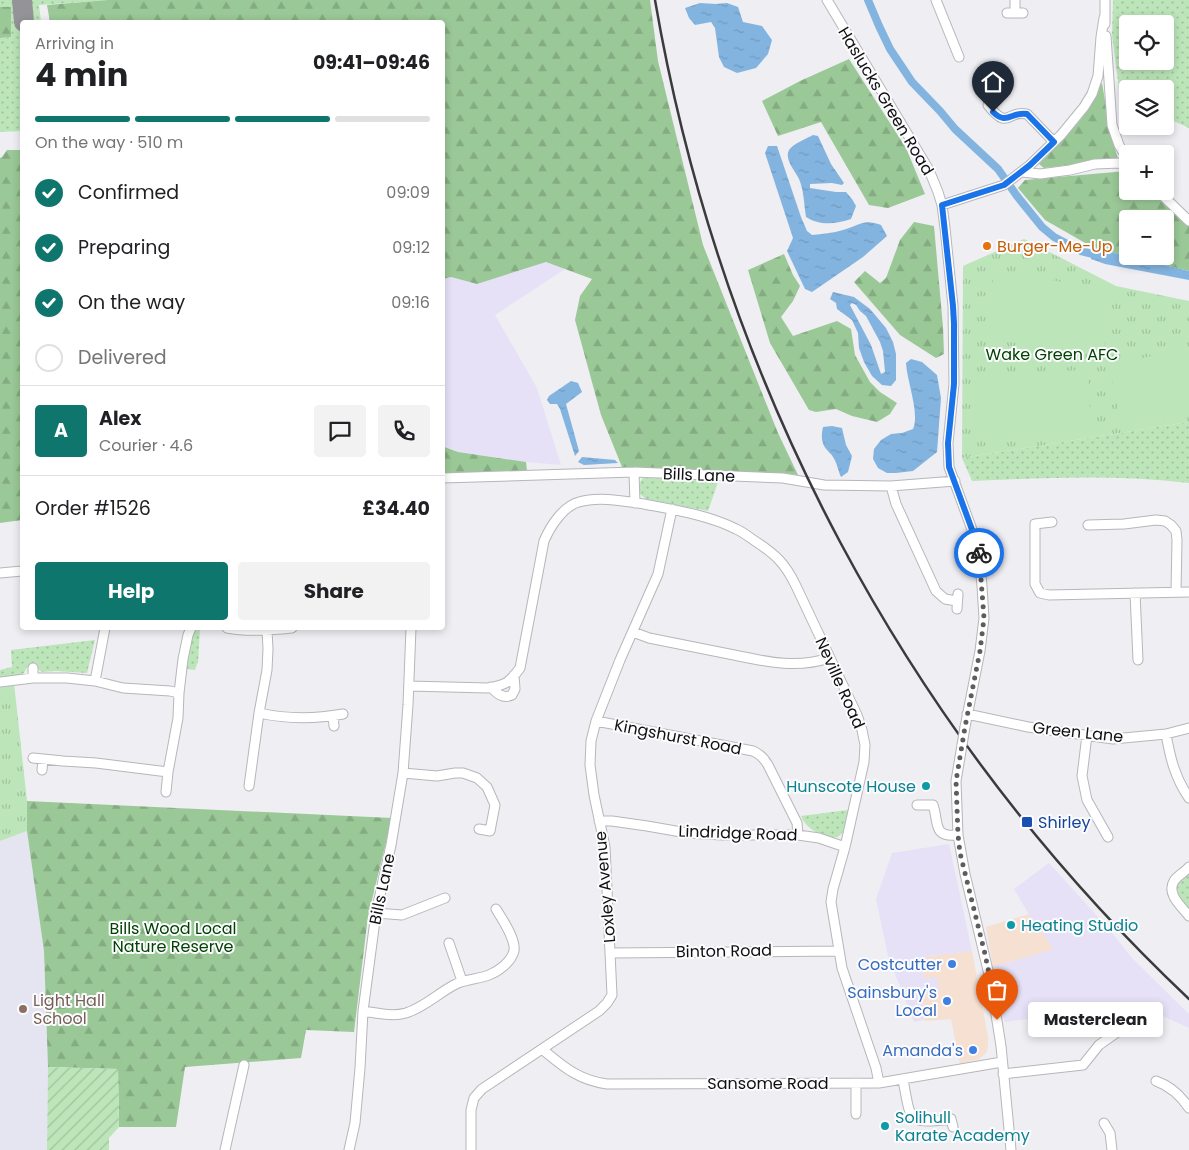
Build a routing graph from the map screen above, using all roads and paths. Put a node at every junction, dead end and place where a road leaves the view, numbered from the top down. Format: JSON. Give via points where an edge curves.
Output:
{"nodes":[{"id":1,"x":827,"y":0,"type":"edge"},
{"id":2,"x":936,"y":0,"type":"edge"},
{"id":3,"x":1015,"y":0,"type":"edge"},
{"id":4,"x":1105,"y":0,"type":"edge"},
{"id":5,"x":1015,"y":13,"type":"dead end"},
{"id":6,"x":1104,"y":18,"type":"junction"},
{"id":7,"x":959,"y":58,"type":"dead end"},
{"id":8,"x":988,"y":105,"type":"dead end"},
{"id":9,"x":1054,"y":142,"type":"junction"},
{"id":10,"x":1119,"y":145,"type":"edge"},
{"id":11,"x":1119,"y":163,"type":"edge"},
{"id":12,"x":1022,"y":172,"type":"junction"},
{"id":13,"x":1167,"y":200,"type":"edge"},
{"id":14,"x":942,"y":205,"type":"junction"},
{"id":15,"x":1189,"y":221,"type":"edge"},
{"id":16,"x":634,"y":472,"type":"junction"},
{"id":17,"x":445,"y":478,"type":"edge"},
{"id":18,"x":955,"y":481,"type":"junction"},
{"id":19,"x":891,"y":486,"type":"junction"},
{"id":20,"x":635,"y":503,"type":"junction"},
{"id":21,"x":672,"y":509,"type":"junction"},
{"id":22,"x":1052,"y":522,"type":"dead end"},
{"id":23,"x":1088,"y":524,"type":"dead end"},
{"id":24,"x":20,"y":570,"type":"edge"},
{"id":25,"x":0,"y":573,"type":"edge"},
{"id":26,"x":1176,"y":592,"type":"junction"},
{"id":27,"x":1189,"y":592,"type":"edge"},
{"id":28,"x":1136,"y":593,"type":"junction"},
{"id":29,"x":957,"y":601,"type":"dead end"},
{"id":30,"x":105,"y":630,"type":"edge"},
{"id":31,"x":190,"y":630,"type":"edge"},
{"id":32,"x":267,"y":630,"type":"edge"},
{"id":33,"x":411,"y":630,"type":"edge"},
{"id":34,"x":633,"y":632,"type":"junction"},
{"id":35,"x":1137,"y":650,"type":"junction"},
{"id":36,"x":1148,"y":650,"type":"dead end"},
{"id":37,"x":829,"y":658,"type":"junction"},
{"id":38,"x":1138,"y":660,"type":"dead end"},
{"id":39,"x":33,"y":668,"type":"dead end"},
{"id":40,"x":514,"y":676,"type":"junction"},
{"id":41,"x":33,"y":678,"type":"junction"},
{"id":42,"x":95,"y":681,"type":"junction"},
{"id":43,"x":0,"y":682,"type":"edge"},
{"id":44,"x":409,"y":686,"type":"junction"},
{"id":45,"x":491,"y":687,"type":"junction"},
{"id":46,"x":179,"y":693,"type":"junction"},
{"id":47,"x":259,"y":713,"type":"junction"},
{"id":48,"x":968,"y":714,"type":"junction"},
{"id":49,"x":596,"y":721,"type":"junction"},
{"id":50,"x":334,"y":726,"type":"dead end"},
{"id":51,"x":1189,"y":728,"type":"edge"},
{"id":52,"x":1166,"y":734,"type":"junction"},
{"id":53,"x":1087,"y":736,"type":"junction"},
{"id":54,"x":33,"y":758,"type":"dead end"},
{"id":55,"x":43,"y":760,"type":"junction"},
{"id":56,"x":42,"y":770,"type":"dead end"},
{"id":57,"x":168,"y":772,"type":"junction"},
{"id":58,"x":403,"y":773,"type":"junction"},
{"id":59,"x":260,"y":779,"type":"dead end"},
{"id":60,"x":166,"y":792,"type":"dead end"},
{"id":61,"x":1189,"y":798,"type":"edge"},
{"id":62,"x":916,"y":805,"type":"dead end"},
{"id":63,"x":599,"y":821,"type":"junction"},
{"id":64,"x":479,"y":829,"type":"dead end"},
{"id":65,"x":798,"y":834,"type":"junction"},
{"id":66,"x":958,"y":835,"type":"junction"},
{"id":67,"x":1108,"y":837,"type":"dead end"},
{"id":68,"x":845,"y":847,"type":"junction"},
{"id":69,"x":1189,"y":867,"type":"edge"},
{"id":70,"x":445,"y":898,"type":"dead end"},
{"id":71,"x":496,"y":909,"type":"dead end"},
{"id":72,"x":376,"y":914,"type":"junction"},
{"id":73,"x":1189,"y":916,"type":"edge"},
{"id":74,"x":506,"y":926,"type":"junction"},
{"id":75,"x":496,"y":930,"type":"dead end"},
{"id":76,"x":449,"y":943,"type":"dead end"},
{"id":77,"x":838,"y":951,"type":"junction"},
{"id":78,"x":464,"y":953,"type":"dead end"},
{"id":79,"x":610,"y":953,"type":"junction"},
{"id":80,"x":453,"y":956,"type":"junction"},
{"id":81,"x":462,"y":981,"type":"junction"},
{"id":82,"x":363,"y":1011,"type":"junction"},
{"id":83,"x":1116,"y":1033,"type":"dead end"},
{"id":84,"x":542,"y":1048,"type":"junction"},
{"id":85,"x":1002,"y":1062,"type":"junction"},
{"id":86,"x":244,"y":1065,"type":"dead end"},
{"id":87,"x":1003,"y":1074,"type":"junction"},
{"id":88,"x":903,"y":1080,"type":"junction"},
{"id":89,"x":1156,"y":1081,"type":"dead end"},
{"id":90,"x":856,"y":1083,"type":"junction"},
{"id":91,"x":879,"y":1083,"type":"junction"},
{"id":92,"x":1189,"y":1108,"type":"edge"},
{"id":93,"x":856,"y":1114,"type":"dead end"},
{"id":94,"x":1104,"y":1123,"type":"dead end"},
{"id":95,"x":953,"y":1127,"type":"dead end"},
{"id":96,"x":225,"y":1150,"type":"edge"},
{"id":97,"x":349,"y":1150,"type":"edge"},
{"id":98,"x":471,"y":1150,"type":"edge"},
{"id":99,"x":1011,"y":1150,"type":"edge"},
{"id":100,"x":1112,"y":1150,"type":"edge"}],
"edges":[{"from":1,"to":14,"type":"street","name":"Haslucks Green Road","via":[[929,170]]},
{"from":2,"to":7,"type":"street"},
{"from":3,"to":5,"type":"street"},
{"from":4,"to":6,"type":"street"},
{"from":6,"to":9,"type":"street","via":[[1098,76],[1092,94]]},
{"from":6,"to":10,"type":"street","via":[[1112,125]]},
{"from":8,"to":9,"type":"street","via":[[1002,118],[1027,114]]},
{"from":9,"to":12,"type":"street"},
{"from":11,"to":12,"type":"street","via":[[1040,174]]},
{"from":12,"to":14,"type":"street","via":[[999,187]]},
{"from":13,"to":15,"type":"street"},
{"from":14,"to":18,"type":"street","name":"Haslucks Green Road","via":[[953,306],[954,384],[948,443],[949,467]]},
{"from":16,"to":17,"type":"street","name":"Bills Lane"},
{"from":16,"to":19,"type":"street","name":"Bills Lane","via":[[783,478],[824,485]]},
{"from":16,"to":20,"type":"street"},
{"from":18,"to":19,"type":"street","name":"Bills Lane"},
{"from":18,"to":48,"type":"street","name":"Haslucks Green Road","via":[[978,546],[984,618]]},
{"from":19,"to":29,"type":"street","via":[[936,591],[946,599]]},
{"from":20,"to":21,"type":"street","name":"Neville Road"},
{"from":20,"to":40,"type":"street","name":"Neville Road","via":[[596,499],[577,502],[550,528],[544,541],[520,668]]},
{"from":21,"to":34,"type":"street","name":"Loxley Avenue","via":[[658,574]]},
{"from":21,"to":37,"type":"street","name":"Neville Road","via":[[719,521],[777,557],[790,574]]},
{"from":22,"to":28,"type":"street","via":[[1035,524],[1035,584],[1040,592],[1049,595]]},
{"from":23,"to":26,"type":"street","via":[[1156,520],[1171,525],[1177,540]]},
{"from":24,"to":25,"type":"street"},
{"from":26,"to":27,"type":"street"},
{"from":26,"to":28,"type":"street"},
{"from":28,"to":35,"type":"street"},
{"from":30,"to":42,"type":"street"},
{"from":31,"to":46,"type":"street"},
{"from":32,"to":47,"type":"street","via":[[267,670]]},
{"from":33,"to":44,"type":"street","name":"Bills Lane"},
{"from":34,"to":37,"type":"street","via":[[762,661],[792,664]]},
{"from":34,"to":49,"type":"street","name":"Loxley Avenue"},
{"from":35,"to":36,"type":"street"},
{"from":35,"to":38,"type":"street"},
{"from":37,"to":68,"type":"street","name":"Neville Road","via":[[857,715],[865,745]]},
{"from":39,"to":41,"type":"street"},
{"from":40,"to":45,"type":"street","name":"Neville Road","via":[[501,686]]},
{"from":40,"to":45,"type":"street","name":"Neville Road","via":[[516,689],[512,695],[502,696]]},
{"from":41,"to":42,"type":"street"},
{"from":41,"to":43,"type":"street"},
{"from":42,"to":46,"type":"street","via":[[123,688]]},
{"from":44,"to":45,"type":"street","name":"Neville Road"},
{"from":44,"to":58,"type":"street","name":"Bills Lane"},
{"from":46,"to":57,"type":"street"},
{"from":47,"to":50,"type":"street","via":[[310,717],[338,715]]},
{"from":47,"to":59,"type":"street","via":[[249,782]]},
{"from":48,"to":53,"type":"street","name":"Green Lane"},
{"from":48,"to":66,"type":"street","name":"Haslucks Green Road","bridge":true,"via":[[956,781]]},
{"from":49,"to":63,"type":"street","name":"Loxley Avenue","via":[[590,765]]},
{"from":49,"to":65,"type":"street","name":"Kingshurst Road","via":[[760,754],[797,822]]},
{"from":51,"to":52,"type":"street","name":"Green Lane"},
{"from":52,"to":53,"type":"street","name":"Green Lane","via":[[1113,739]]},
{"from":52,"to":61,"type":"street","via":[[1176,776]]},
{"from":53,"to":67,"type":"street","via":[[1082,776],[1087,800]]},
{"from":54,"to":55,"type":"street"},
{"from":55,"to":56,"type":"street"},
{"from":55,"to":57,"type":"street"},
{"from":57,"to":60,"type":"street"},
{"from":58,"to":64,"type":"street","via":[[437,776],[463,773],[477,778],[486,787],[494,805],[490,831]]},
{"from":58,"to":72,"type":"street","name":"Bills Lane"},
{"from":62,"to":66,"type":"street","via":[[934,805],[939,831],[948,836]]},
{"from":63,"to":65,"type":"street","name":"Lindridge Road","via":[[722,836]]},
{"from":63,"to":79,"type":"street","name":"Loxley Avenue","via":[[605,847]]},
{"from":65,"to":68,"type":"street","name":"Lindridge Road"},
{"from":66,"to":85,"type":"street","name":"Haslucks Green Road","via":[[991,983]]},
{"from":68,"to":77,"type":"street","name":"Neville Road","via":[[831,902]]},
{"from":69,"to":73,"type":"street","via":[[1174,881],[1172,888],[1174,897]]},
{"from":70,"to":72,"type":"street","via":[[402,915]]},
{"from":71,"to":74,"type":"street"},
{"from":72,"to":82,"type":"street","name":"Bills Lane"},
{"from":74,"to":75,"type":"street"},
{"from":74,"to":81,"type":"street","via":[[514,949],[512,957],[490,974]]},
{"from":76,"to":80,"type":"street"},
{"from":77,"to":79,"type":"street","name":"Binton Road"},
{"from":77,"to":91,"type":"street","name":"Neville Road"},
{"from":78,"to":80,"type":"street"},
{"from":79,"to":84,"type":"street","name":"Loxley Avenue","via":[[612,995],[607,1003]]},
{"from":80,"to":81,"type":"street"},
{"from":81,"to":82,"type":"street","via":[[406,1013]]},
{"from":82,"to":97,"type":"street","name":"Bills Lane","via":[[355,1123]]},
{"from":83,"to":87,"type":"street","via":[[1099,1045],[1083,1064]]},
{"from":84,"to":90,"type":"street","name":"Sansome Road","via":[[580,1076],[607,1084]]},
{"from":84,"to":98,"type":"street","name":"Loxley Avenue","via":[[482,1089],[474,1098]]},
{"from":85,"to":87,"type":"street","name":"Haslucks Green Road"},
{"from":85,"to":88,"type":"street","name":"Sansome Road"},
{"from":86,"to":96,"type":"street"},
{"from":87,"to":99,"type":"street","name":"Haslucks Green Road"},
{"from":88,"to":91,"type":"street","name":"Sansome Road"},
{"from":88,"to":95,"type":"street","via":[[913,1118],[922,1122],[951,1119]]},
{"from":89,"to":92,"type":"street","via":[[1178,1094]]},
{"from":90,"to":91,"type":"street","name":"Sansome Road"},
{"from":90,"to":93,"type":"street"},
{"from":94,"to":100,"type":"street","via":[[1110,1133]]}]}
